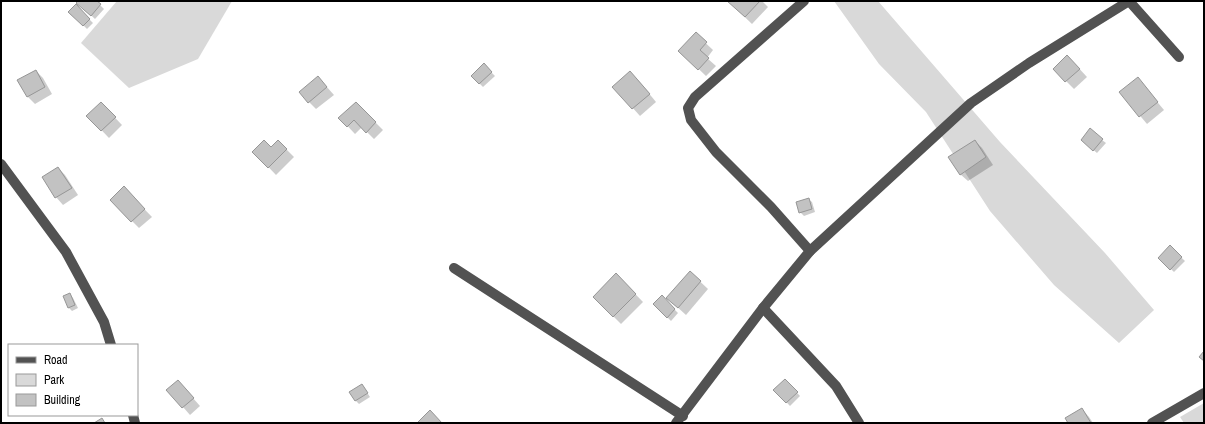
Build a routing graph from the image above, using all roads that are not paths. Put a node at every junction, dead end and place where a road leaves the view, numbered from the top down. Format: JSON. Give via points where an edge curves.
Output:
{"nodes":[{"id":1,"x":804,"y":1,"type":"edge"},
{"id":2,"x":1179,"y":57,"type":"dead end"},
{"id":3,"x":1,"y":164,"type":"edge"},
{"id":4,"x":810,"y":251,"type":"junction"},
{"id":5,"x":454,"y":268,"type":"dead end"},
{"id":6,"x":763,"y":308,"type":"junction"},
{"id":7,"x":111,"y":344,"type":"edge"},
{"id":8,"x":1204,"y":393,"type":"edge"},
{"id":9,"x":680,"y":419,"type":"edge"},
{"id":10,"x":859,"y":423,"type":"edge"},
{"id":11,"x":1152,"y":423,"type":"edge"}],
"edges":[{"from":1,"to":4,"type":"street","via":[[695,98],[688,108],[691,120],[716,152],[771,207]]},
{"from":2,"to":4,"type":"street","via":[[1129,1],[1029,63],[971,103]]},
{"from":3,"to":7,"type":"street","via":[[66,252],[104,322]]},
{"from":4,"to":6,"type":"street"},
{"from":5,"to":9,"type":"street"},
{"from":6,"to":9,"type":"street"},
{"from":6,"to":10,"type":"street","via":[[836,386]]},
{"from":8,"to":11,"type":"street"}]}
